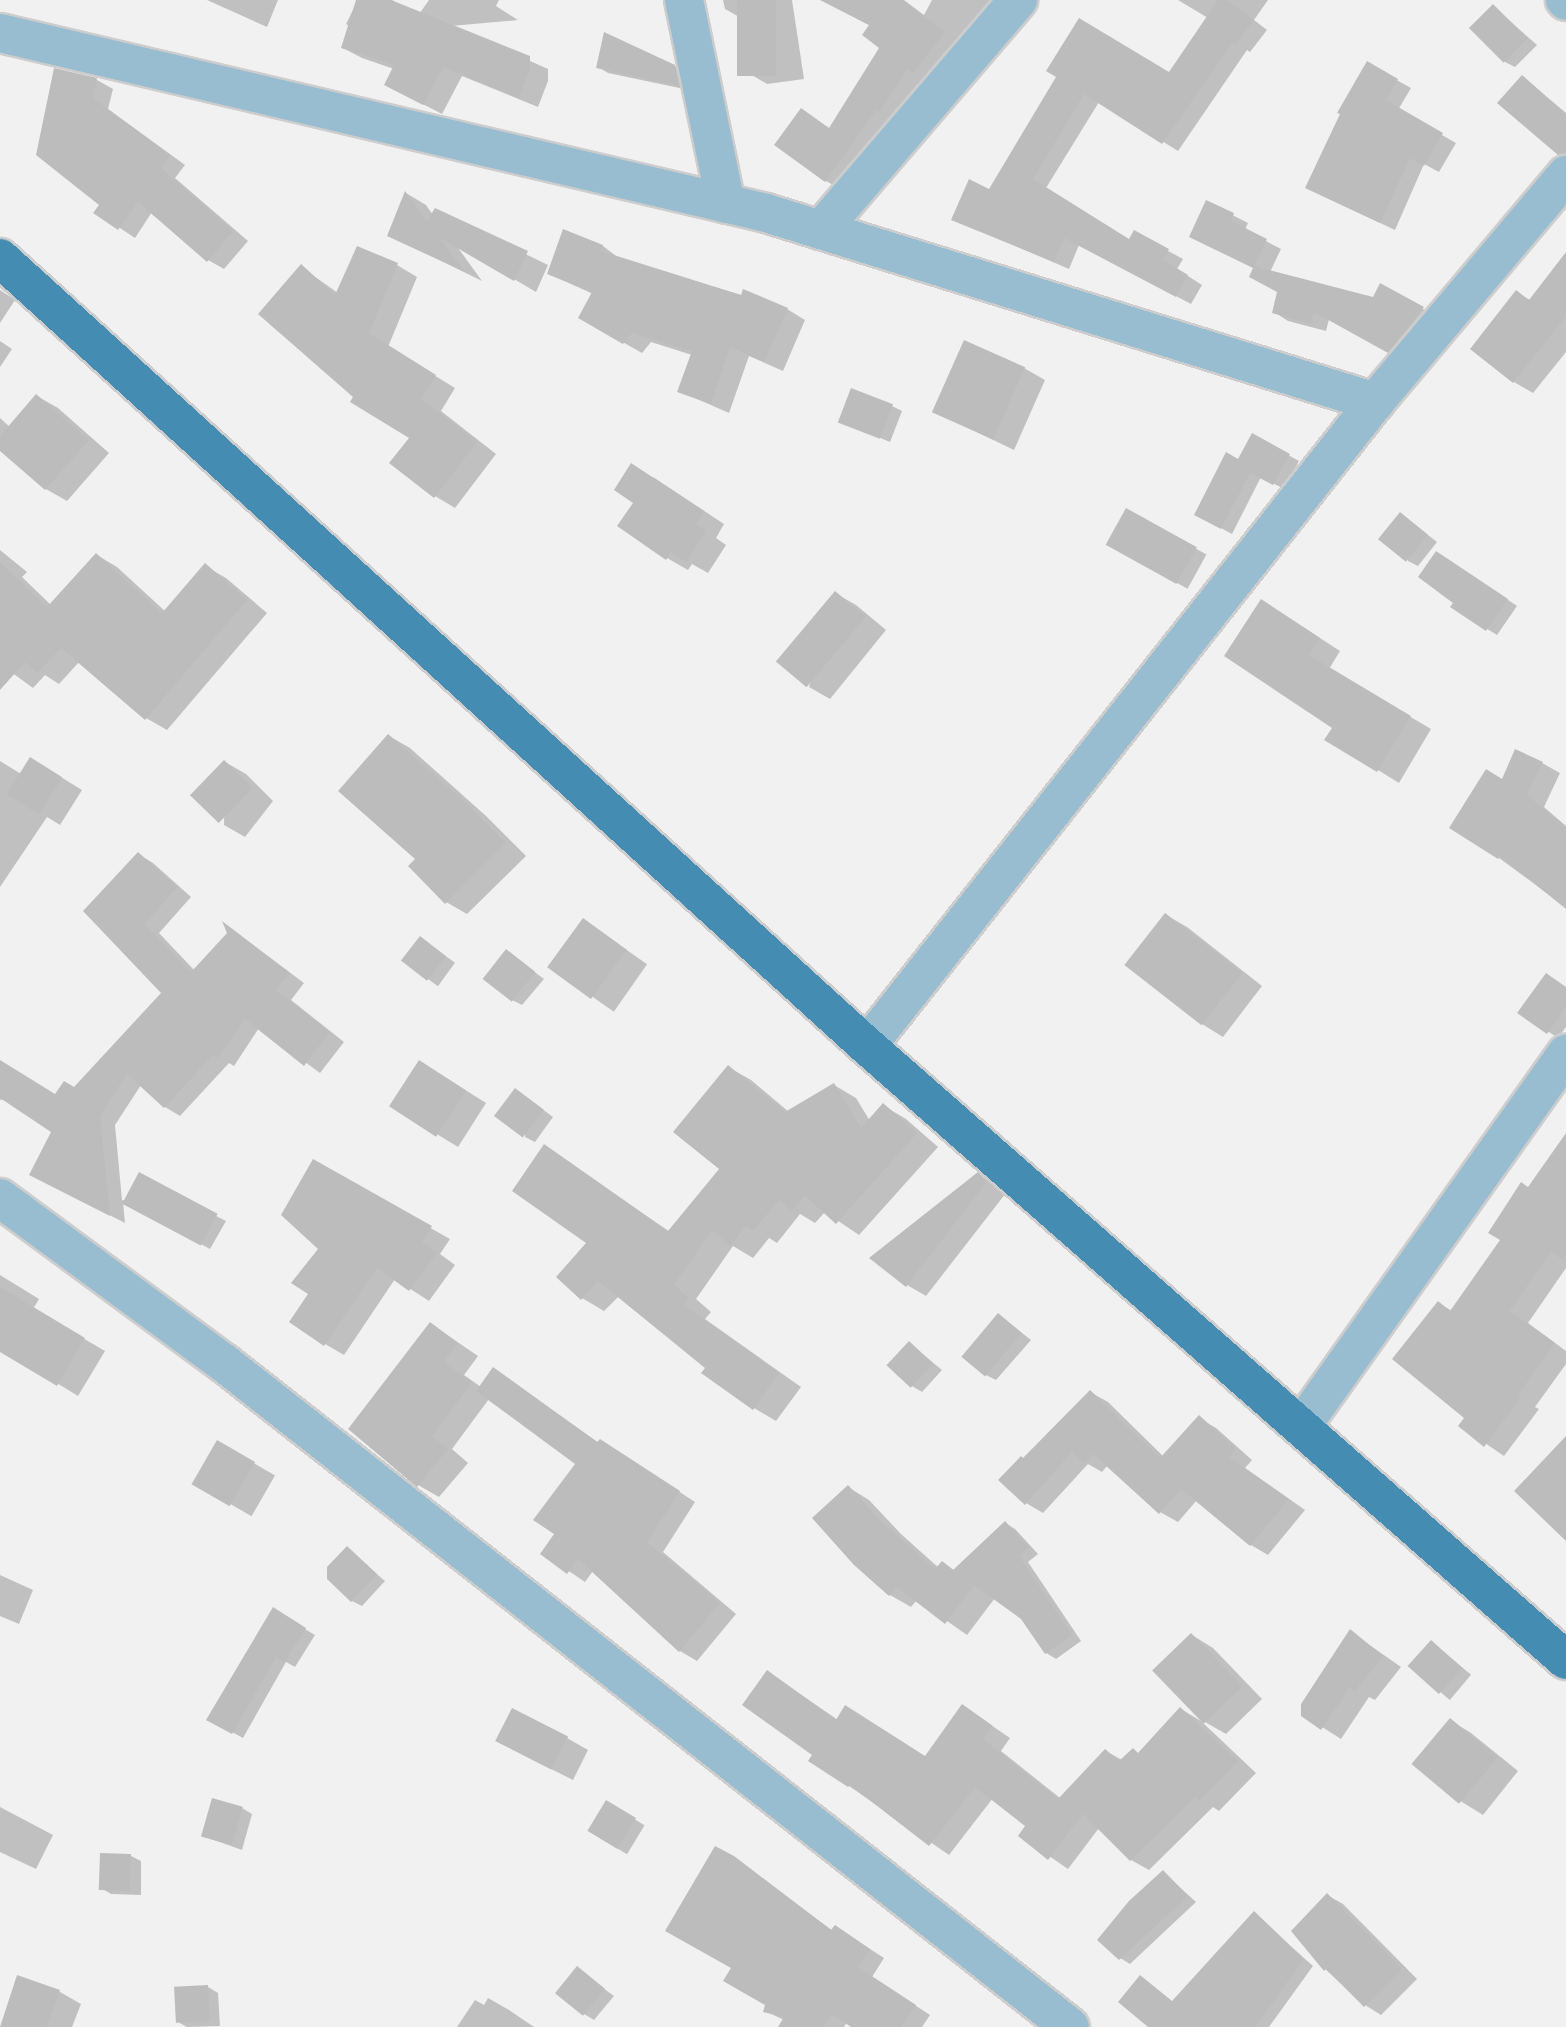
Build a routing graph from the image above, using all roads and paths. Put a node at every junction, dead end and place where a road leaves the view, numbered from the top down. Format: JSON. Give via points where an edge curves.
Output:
{"nodes":[{"id":1,"x":684,"y":0,"type":"edge"},
{"id":2,"x":1018,"y":0,"type":"edge"},
{"id":3,"x":0,"y":33,"type":"edge"},
{"id":4,"x":1566,"y":175,"type":"edge"},
{"id":5,"x":726,"y":204,"type":"junction"},
{"id":6,"x":821,"y":230,"type":"junction"},
{"id":7,"x":0,"y":258,"type":"edge"},
{"id":8,"x":1375,"y":402,"type":"junction"},
{"id":9,"x":867,"y":1046,"type":"junction"},
{"id":10,"x":1566,"y":1054,"type":"edge"},
{"id":11,"x":0,"y":1198,"type":"edge"},
{"id":12,"x":1301,"y":1427,"type":"junction"},
{"id":13,"x":1566,"y":1660,"type":"edge"},
{"id":14,"x":1070,"y":2027,"type":"edge"}],
"edges":[{"from":1,"to":5,"type":"street"},
{"from":2,"to":6,"type":"street"},
{"from":3,"to":5,"type":"street"},
{"from":4,"to":8,"type":"street"},
{"from":5,"to":6,"type":"street"},
{"from":6,"to":8,"type":"street"},
{"from":7,"to":9,"type":"main road"},
{"from":8,"to":9,"type":"street"},
{"from":9,"to":12,"type":"main road"},
{"from":10,"to":12,"type":"street"},
{"from":11,"to":14,"type":"street","via":[[224,1363]]},
{"from":12,"to":13,"type":"main road"}]}
